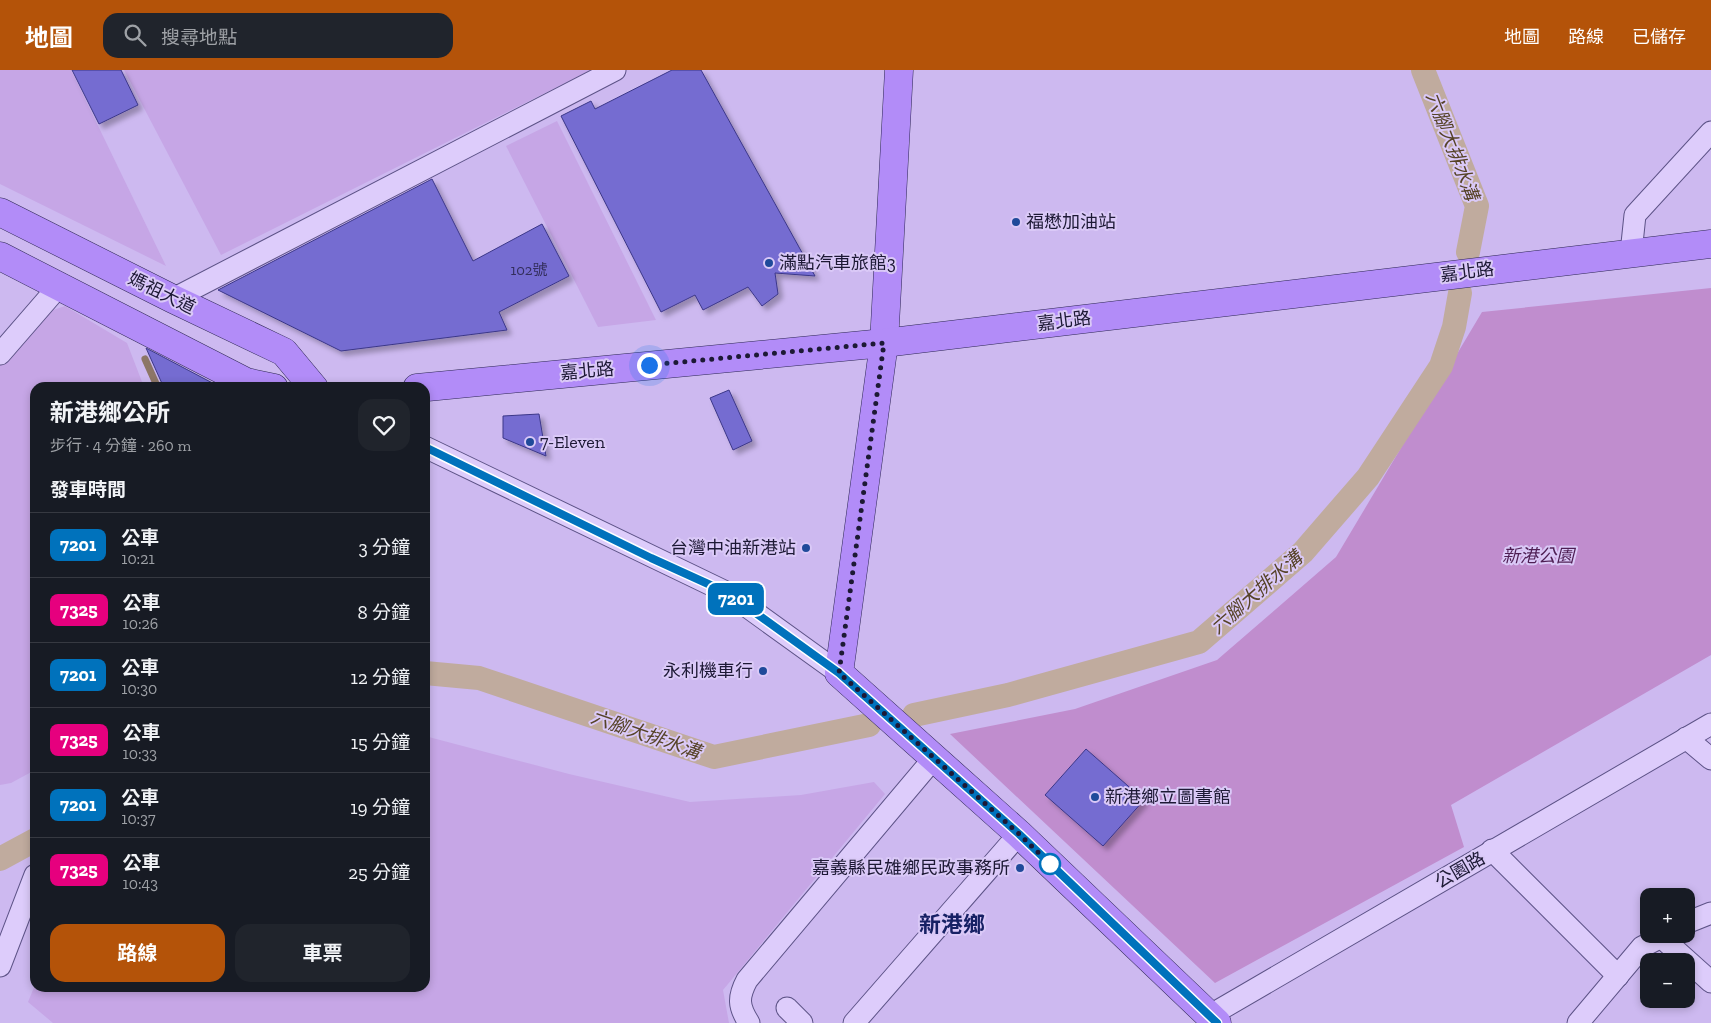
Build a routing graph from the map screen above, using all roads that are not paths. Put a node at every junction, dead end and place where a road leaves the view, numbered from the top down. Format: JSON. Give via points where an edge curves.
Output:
{"nodes":[{"id":1,"x":615,"y":70,"type":"edge"},
{"id":2,"x":899,"y":70,"type":"edge"},
{"id":3,"x":1711,"y":132,"type":"edge"},
{"id":4,"x":0,"y":212,"type":"edge"},
{"id":5,"x":1711,"y":244,"type":"edge"},
{"id":6,"x":1631,"y":253,"type":"junction"},
{"id":7,"x":0,"y":256,"type":"edge"},
{"id":8,"x":59,"y":286,"type":"junction"},
{"id":9,"x":173,"y":299,"type":"junction"},
{"id":10,"x":884,"y":343,"type":"junction"},
{"id":11,"x":0,"y":354,"type":"edge"},
{"id":12,"x":246,"y":382,"type":"edge"},
{"id":13,"x":309,"y":382,"type":"edge"},
{"id":14,"x":430,"y":387,"type":"edge"},
{"id":15,"x":430,"y":449,"type":"edge"},
{"id":16,"x":839,"y":673,"type":"junction"},
{"id":17,"x":1711,"y":724,"type":"edge"},
{"id":18,"x":1686,"y":738,"type":"junction"},
{"id":19,"x":934,"y":758,"type":"junction"},
{"id":20,"x":1711,"y":759,"type":"edge"},
{"id":21,"x":1019,"y":834,"type":"junction"},
{"id":22,"x":1492,"y":850,"type":"junction"},
{"id":23,"x":30,"y":888,"type":"edge"},
{"id":24,"x":1711,"y":913,"type":"edge"},
{"id":25,"x":1695,"y":919,"type":"edge"},
{"id":26,"x":1650,"y":943,"type":"edge"},
{"id":27,"x":1672,"y":943,"type":"edge"},
{"id":28,"x":0,"y":966,"type":"edge"},
{"id":29,"x":1618,"y":976,"type":"junction"},
{"id":30,"x":1711,"y":982,"type":"edge"},
{"id":31,"x":1213,"y":1019,"type":"edge"},
{"id":32,"x":750,"y":1023,"type":"edge"},
{"id":33,"x":854,"y":1023,"type":"edge"},
{"id":34,"x":1578,"y":1023,"type":"edge"}],
"edges":[{"from":1,"to":9,"type":"street"},
{"from":2,"to":10,"type":"main road"},
{"from":3,"to":6,"type":"street","via":[[1635,215]]},
{"from":4,"to":9,"type":"main road","name":"媽祖大道"},
{"from":5,"to":6,"type":"main road","name":"嘉北路"},
{"from":6,"to":10,"type":"main road","name":"嘉北路"},
{"from":7,"to":8,"type":"main road"},
{"from":8,"to":11,"type":"street"},
{"from":8,"to":12,"type":"main road"},
{"from":9,"to":13,"type":"main road","name":"媽祖大道","via":[[284,352]]},
{"from":10,"to":14,"type":"main road","name":"嘉北路"},
{"from":10,"to":16,"type":"main road"},
{"from":15,"to":16,"type":"street","via":[[728,593]]},
{"from":16,"to":19,"type":"main road"},
{"from":17,"to":18,"type":"street","name":"公園路"},
{"from":18,"to":20,"type":"street"},
{"from":18,"to":22,"type":"street","name":"公園路"},
{"from":19,"to":21,"type":"main road"},
{"from":19,"to":32,"type":"street","via":[[747,980],[740,1003]]},
{"from":21,"to":31,"type":"main road"},
{"from":21,"to":33,"type":"street"},
{"from":22,"to":29,"type":"street"},
{"from":22,"to":31,"type":"street","name":"公園路"},
{"from":23,"to":28,"type":"street"},
{"from":24,"to":25,"type":"street"},
{"from":26,"to":29,"type":"street","via":[[1642,948]]},
{"from":27,"to":30,"type":"street"},
{"from":29,"to":34,"type":"street"}]}
